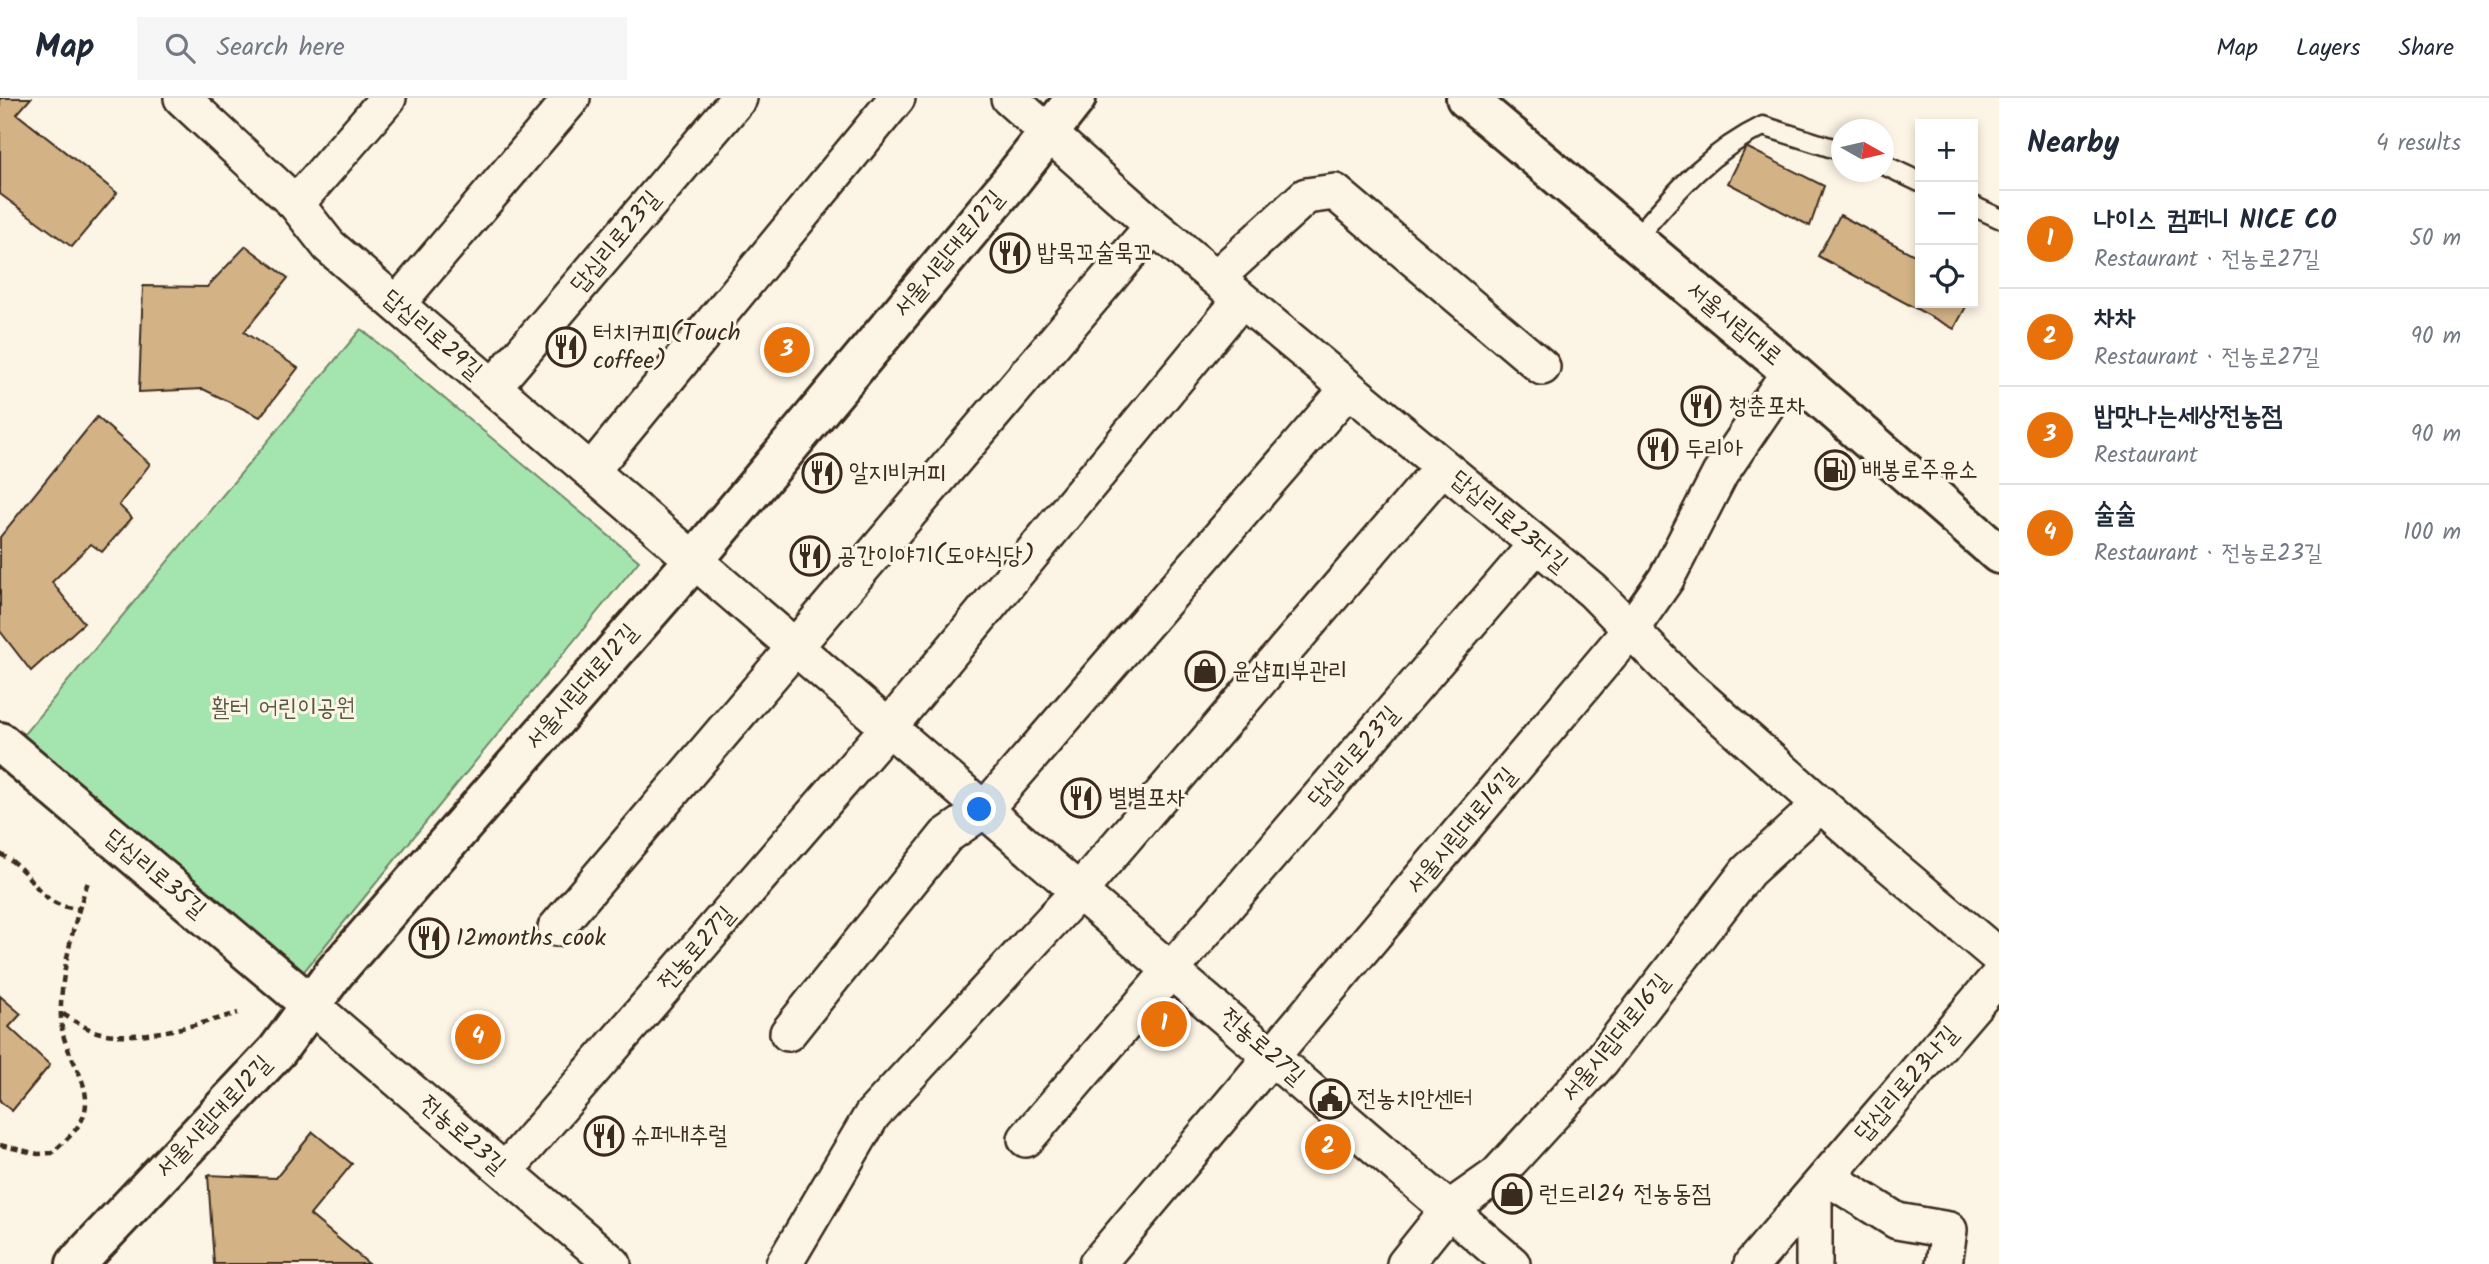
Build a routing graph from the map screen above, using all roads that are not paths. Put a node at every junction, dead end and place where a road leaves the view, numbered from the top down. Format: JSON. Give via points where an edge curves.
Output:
{"nodes":[{"id":1,"x":182,"y":98,"type":"edge"},
{"id":2,"x":388,"y":98,"type":"edge"},
{"id":3,"x":572,"y":98,"type":"edge"},
{"id":4,"x":739,"y":98,"type":"edge"},
{"id":5,"x":897,"y":98,"type":"edge"},
{"id":6,"x":1009,"y":98,"type":"edge"},
{"id":7,"x":1076,"y":98,"type":"edge"},
{"id":8,"x":1466,"y":98,"type":"edge"},
{"id":9,"x":1048,"y":130,"type":"junction"},
{"id":10,"x":1831,"y":148,"type":"edge"},
{"id":11,"x":1894,"y":170,"type":"edge"},
{"id":12,"x":1915,"y":180,"type":"edge"},
{"id":13,"x":296,"y":204,"type":"junction"},
{"id":14,"x":1978,"y":208,"type":"edge"},
{"id":15,"x":1999,"y":218,"type":"edge"},
{"id":16,"x":1153,"y":226,"type":"junction"},
{"id":17,"x":1634,"y":240,"type":"junction"},
{"id":18,"x":1228,"y":289,"type":"junction"},
{"id":19,"x":397,"y":304,"type":"junction"},
{"id":20,"x":1542,"y":367,"type":"dead end"},
{"id":21,"x":1790,"y":371,"type":"junction"},
{"id":22,"x":493,"y":387,"type":"junction"},
{"id":23,"x":1349,"y":388,"type":"junction"},
{"id":24,"x":1443,"y":467,"type":"junction"},
{"id":25,"x":591,"y":471,"type":"junction"},
{"id":26,"x":1536,"y":545,"type":"junction"},
{"id":27,"x":1999,"y":554,"type":"edge"},
{"id":28,"x":695,"y":559,"type":"junction"},
{"id":29,"x":1631,"y":629,"type":"junction"},
{"id":30,"x":797,"y":647,"type":"junction"},
{"id":31,"x":890,"y":726,"type":"junction"},
{"id":32,"x":0,"y":742,"type":"edge"},
{"id":33,"x":1821,"y":804,"type":"junction"},
{"id":34,"x":985,"y":809,"type":"junction"},
{"id":35,"x":1080,"y":890,"type":"junction"},
{"id":36,"x":556,"y":928,"type":"dead end"},
{"id":37,"x":1999,"y":957,"type":"edge"},
{"id":38,"x":1171,"y":968,"type":"junction"},
{"id":39,"x":1999,"y":976,"type":"edge"},
{"id":40,"x":311,"y":1005,"type":"junction"},
{"id":41,"x":788,"y":1033,"type":"dead end"},
{"id":42,"x":1273,"y":1057,"type":"junction"},
{"id":43,"x":1026,"y":1139,"type":"dead end"},
{"id":44,"x":505,"y":1171,"type":"junction"},
{"id":45,"x":1820,"y":1184,"type":"junction"},
{"id":46,"x":1449,"y":1209,"type":"junction"},
{"id":47,"x":76,"y":1264,"type":"edge"},
{"id":48,"x":612,"y":1264,"type":"edge"},
{"id":49,"x":784,"y":1264,"type":"edge"},
{"id":50,"x":1097,"y":1264,"type":"edge"},
{"id":51,"x":1405,"y":1264,"type":"edge"},
{"id":52,"x":1512,"y":1264,"type":"edge"},
{"id":53,"x":1752,"y":1264,"type":"edge"},
{"id":54,"x":1814,"y":1264,"type":"edge"},
{"id":55,"x":1944,"y":1264,"type":"edge"}],
"edges":[{"from":1,"to":13,"type":"street","name":"답십리로29길"},
{"from":2,"to":13,"type":"street"},
{"from":3,"to":19,"type":"street"},
{"from":4,"to":22,"type":"street","name":"답십리로23길"},
{"from":5,"to":25,"type":"street"},
{"from":6,"to":9,"type":"street","name":"답십리로23다길"},
{"from":7,"to":9,"type":"street","name":"서울시립대로12길"},
{"from":8,"to":17,"type":"street","name":"서울시립대로"},
{"from":9,"to":16,"type":"street","name":"답십리로23다길"},
{"from":9,"to":28,"type":"street","name":"서울시립대로12길","via":[[1011,181]]},
{"from":10,"to":17,"type":"lane","via":[[1763,126],[1692,173]]},
{"from":11,"to":12,"type":"lane"},
{"from":13,"to":19,"type":"street","name":"답십리로29길","via":[[329,246]]},
{"from":14,"to":15,"type":"lane"},
{"from":16,"to":18,"type":"street","name":"답십리로23다길"},
{"from":16,"to":30,"type":"street"},
{"from":17,"to":21,"type":"street","name":"서울시립대로"},
{"from":18,"to":20,"type":"street","via":[[1306,196],[1335,192]]},
{"from":18,"to":23,"type":"street","name":"답십리로23다길"},
{"from":18,"to":31,"type":"street"},
{"from":19,"to":22,"type":"street","name":"답십리로29길"},
{"from":21,"to":27,"type":"street","name":"서울시립대로"},
{"from":21,"to":29,"type":"street","name":"서울시립대로14길","via":[[1720,474],[1666,579]]},
{"from":22,"to":25,"type":"street","name":"답십리로29길"},
{"from":23,"to":24,"type":"street","name":"답십리로23다길"},
{"from":23,"to":34,"type":"street"},
{"from":24,"to":26,"type":"street","name":"답십리로23다길"},
{"from":24,"to":35,"type":"street"},
{"from":25,"to":28,"type":"street","name":"답십리로29길"},
{"from":26,"to":29,"type":"street","name":"답십리로23다길"},
{"from":26,"to":38,"type":"street","name":"답십리로23길"},
{"from":28,"to":30,"type":"street","name":"전농로27길"},
{"from":28,"to":40,"type":"street","name":"서울시립대로12길"},
{"from":29,"to":33,"type":"street","name":"답십리로23다길","via":[[1681,680]]},
{"from":29,"to":42,"type":"street","name":"서울시립대로14길"},
{"from":30,"to":31,"type":"street","name":"전농로27길"},
{"from":30,"to":36,"type":"street"},
{"from":31,"to":34,"type":"street","name":"전농로27길"},
{"from":31,"to":44,"type":"street","name":"전농로27길"},
{"from":32,"to":40,"type":"street","name":"답십리로35길"},
{"from":33,"to":37,"type":"street","name":"답십리로23다길"},
{"from":33,"to":46,"type":"street","name":"서울시립대로16길","via":[[1748,871],[1601,1061],[1497,1175]]},
{"from":34,"to":35,"type":"street","name":"전농로27길"},
{"from":34,"to":41,"type":"street","via":[[947,836]]},
{"from":35,"to":38,"type":"street","name":"전농로27길"},
{"from":35,"to":49,"type":"street","via":[[872,1115]]},
{"from":38,"to":42,"type":"street","name":"전농로27길"},
{"from":38,"to":43,"type":"street"},
{"from":39,"to":45,"type":"street","name":"답십리로23나길"},
{"from":40,"to":44,"type":"street","name":"전농로23길"},
{"from":40,"to":47,"type":"street","name":"서울시립대로12길","via":[[277,1051]]},
{"from":42,"to":46,"type":"street","name":"전농로27길"},
{"from":42,"to":50,"type":"street","name":"서울시립대로14길"},
{"from":44,"to":48,"type":"street","name":"전농로23길"},
{"from":45,"to":53,"type":"street","name":"답십리로23나길"},
{"from":45,"to":54,"type":"street"},
{"from":45,"to":55,"type":"street","via":[[1897,1221],[1949,1230]]},
{"from":46,"to":51,"type":"street","name":"서울시립대로16길"},
{"from":46,"to":52,"type":"street","name":"전농로27길"}]}
